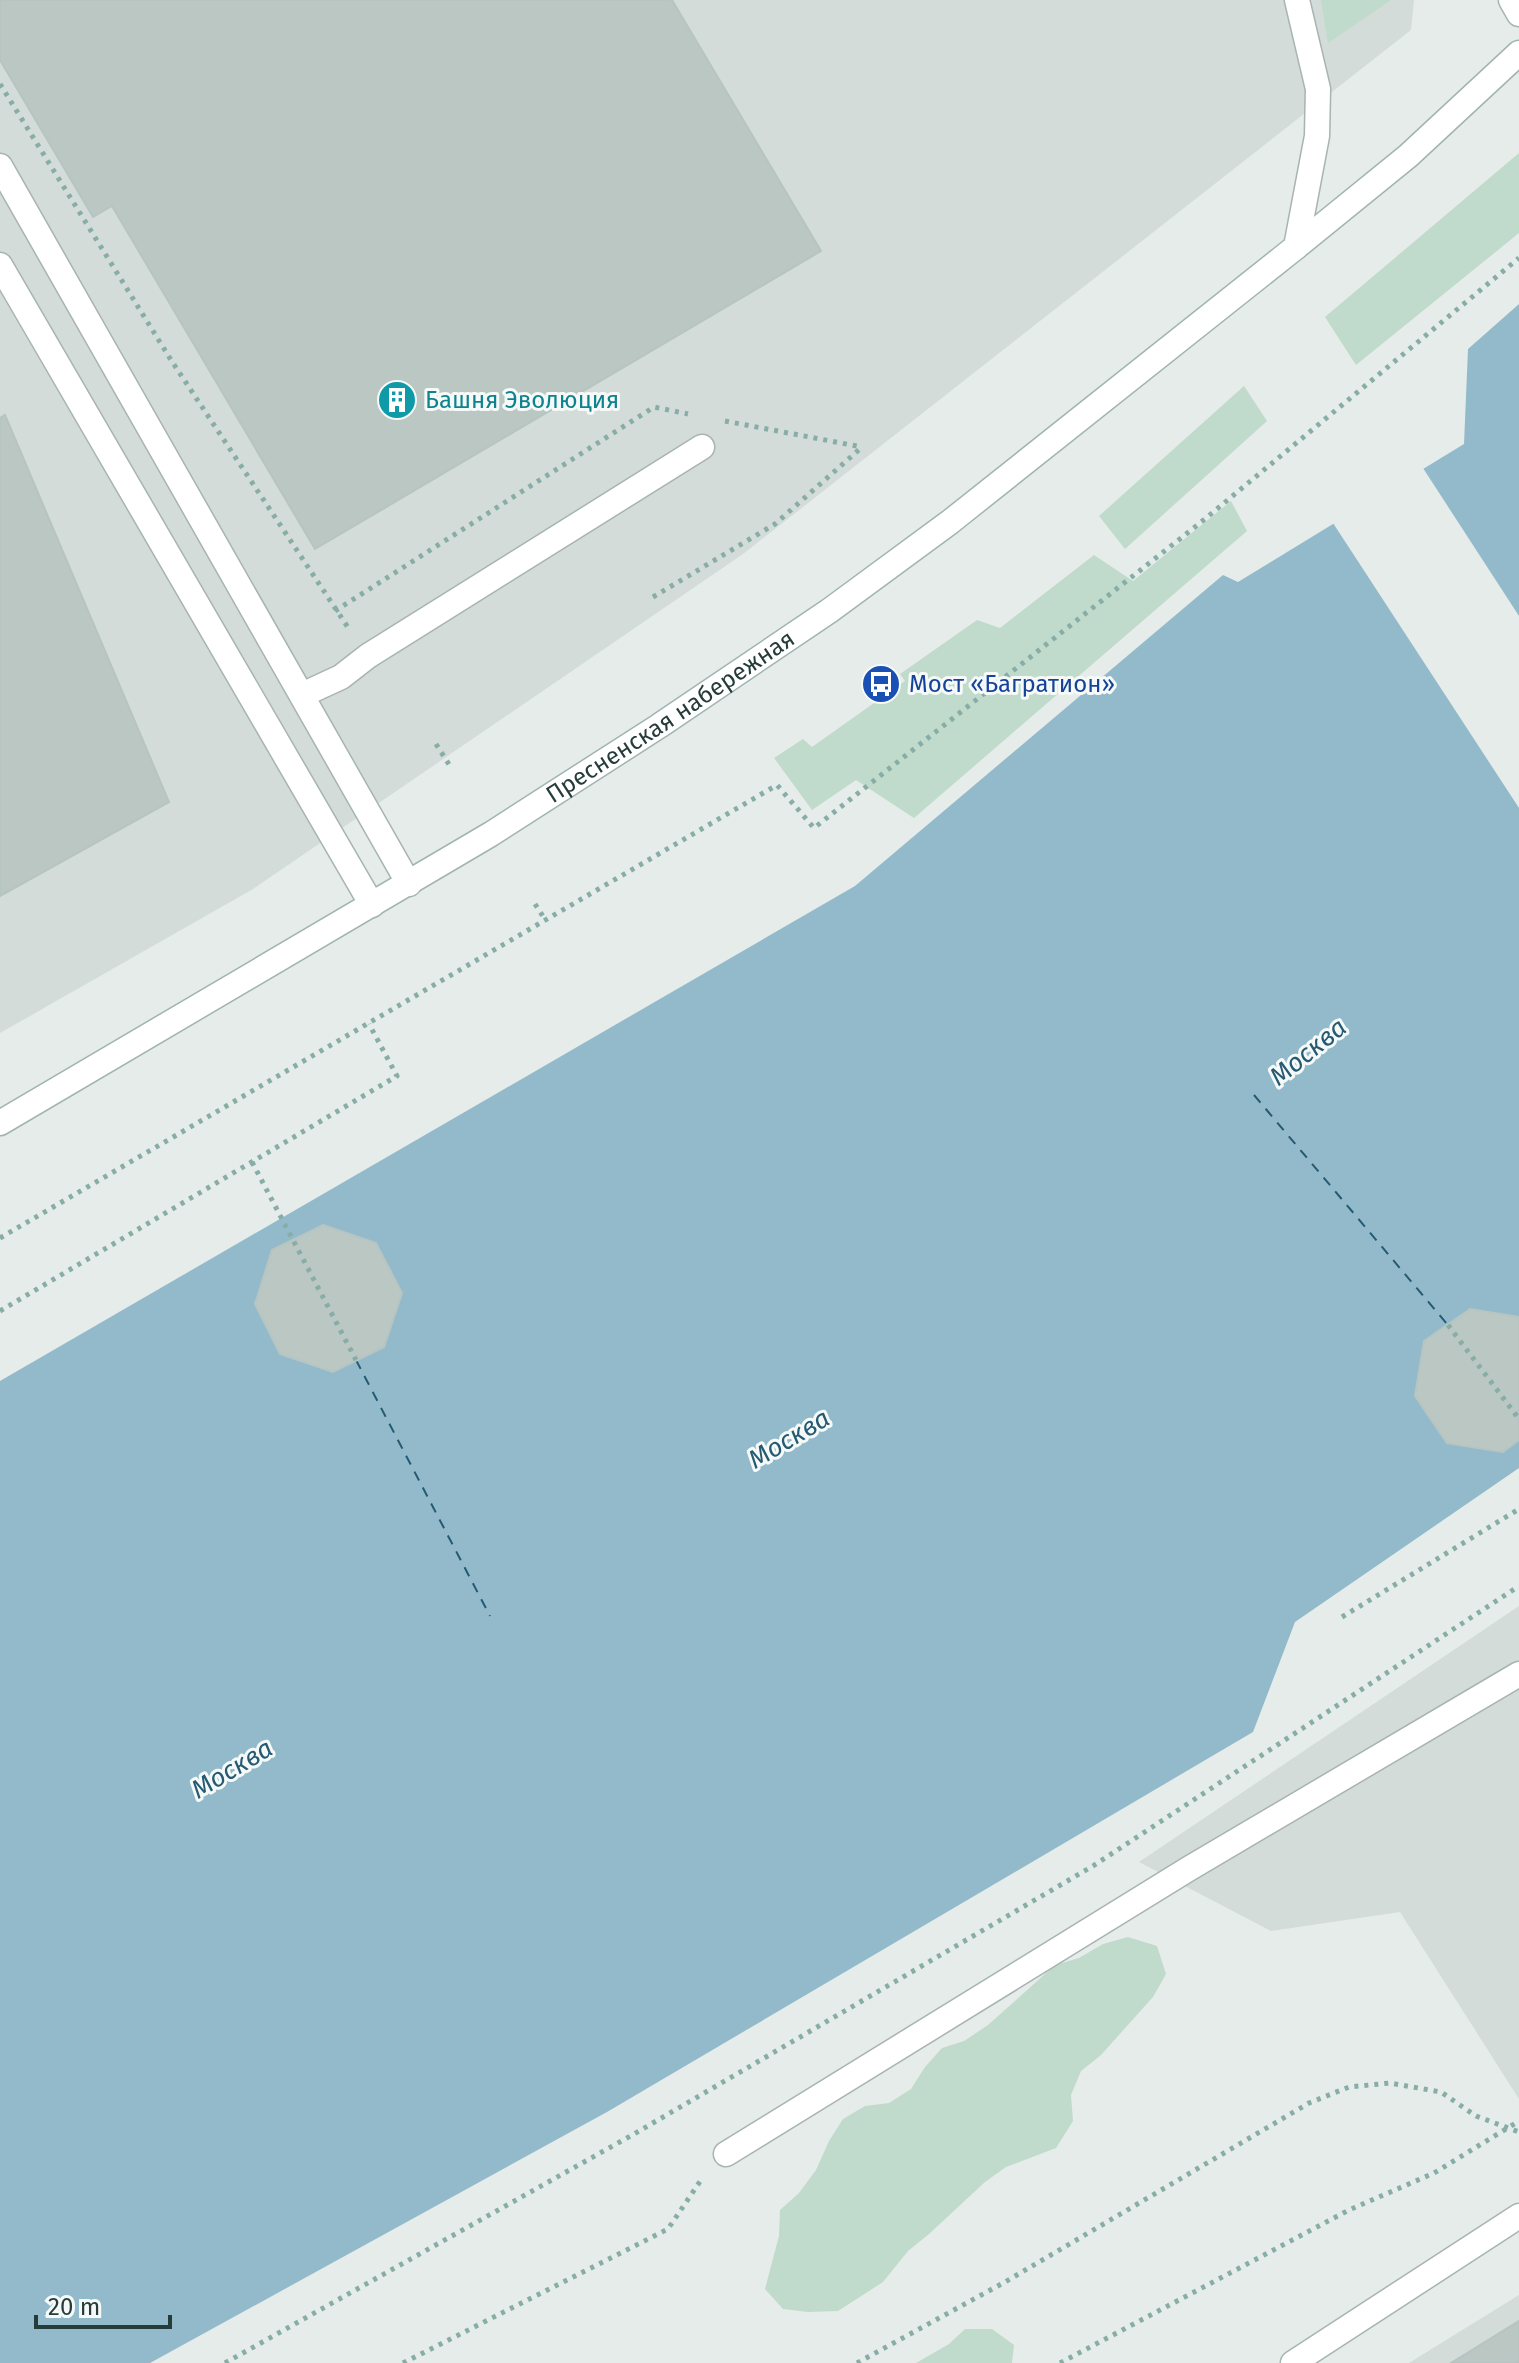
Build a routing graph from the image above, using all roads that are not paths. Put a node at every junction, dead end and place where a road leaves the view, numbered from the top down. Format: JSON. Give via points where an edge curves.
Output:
{"nodes":[{"id":1,"x":1297,"y":0,"type":"edge"},
{"id":2,"x":1511,"y":0,"type":"edge"},
{"id":3,"x":1519,"y":14,"type":"edge"},
{"id":4,"x":1519,"y":53,"type":"edge"},
{"id":5,"x":0,"y":166,"type":"edge"},
{"id":6,"x":1296,"y":247,"type":"junction"},
{"id":7,"x":0,"y":265,"type":"edge"},
{"id":8,"x":702,"y":447,"type":"dead end"},
{"id":9,"x":302,"y":695,"type":"junction"},
{"id":10,"x":409,"y":884,"type":"junction"},
{"id":11,"x":372,"y":905,"type":"junction"},
{"id":12,"x":0,"y":1123,"type":"edge"},
{"id":13,"x":1519,"y":1674,"type":"edge"},
{"id":14,"x":726,"y":2154,"type":"road end"},
{"id":15,"x":1519,"y":2216,"type":"edge"},
{"id":16,"x":1293,"y":2363,"type":"edge"}],
"edges":[{"from":1,"to":6,"type":"main road","via":[[1318,89],[1317,136]]},
{"from":2,"to":3,"type":"main road"},
{"from":4,"to":6,"type":"main road","name":"Пресненская набережная","via":[[1408,156]]},
{"from":5,"to":9,"type":"main road"},
{"from":6,"to":10,"type":"main road","name":"Пресненская набережная","via":[[950,522],[829,611]]},
{"from":7,"to":11,"type":"main road"},
{"from":8,"to":9,"type":"main road","via":[[341,677]]},
{"from":9,"to":10,"type":"main road"},
{"from":10,"to":11,"type":"main road","name":"Пресненская набережная"},
{"from":11,"to":12,"type":"main road","name":"Пресненская набережная"},
{"from":13,"to":14,"type":"main road","via":[[1190,1868]]},
{"from":15,"to":16,"type":"main road"}]}
